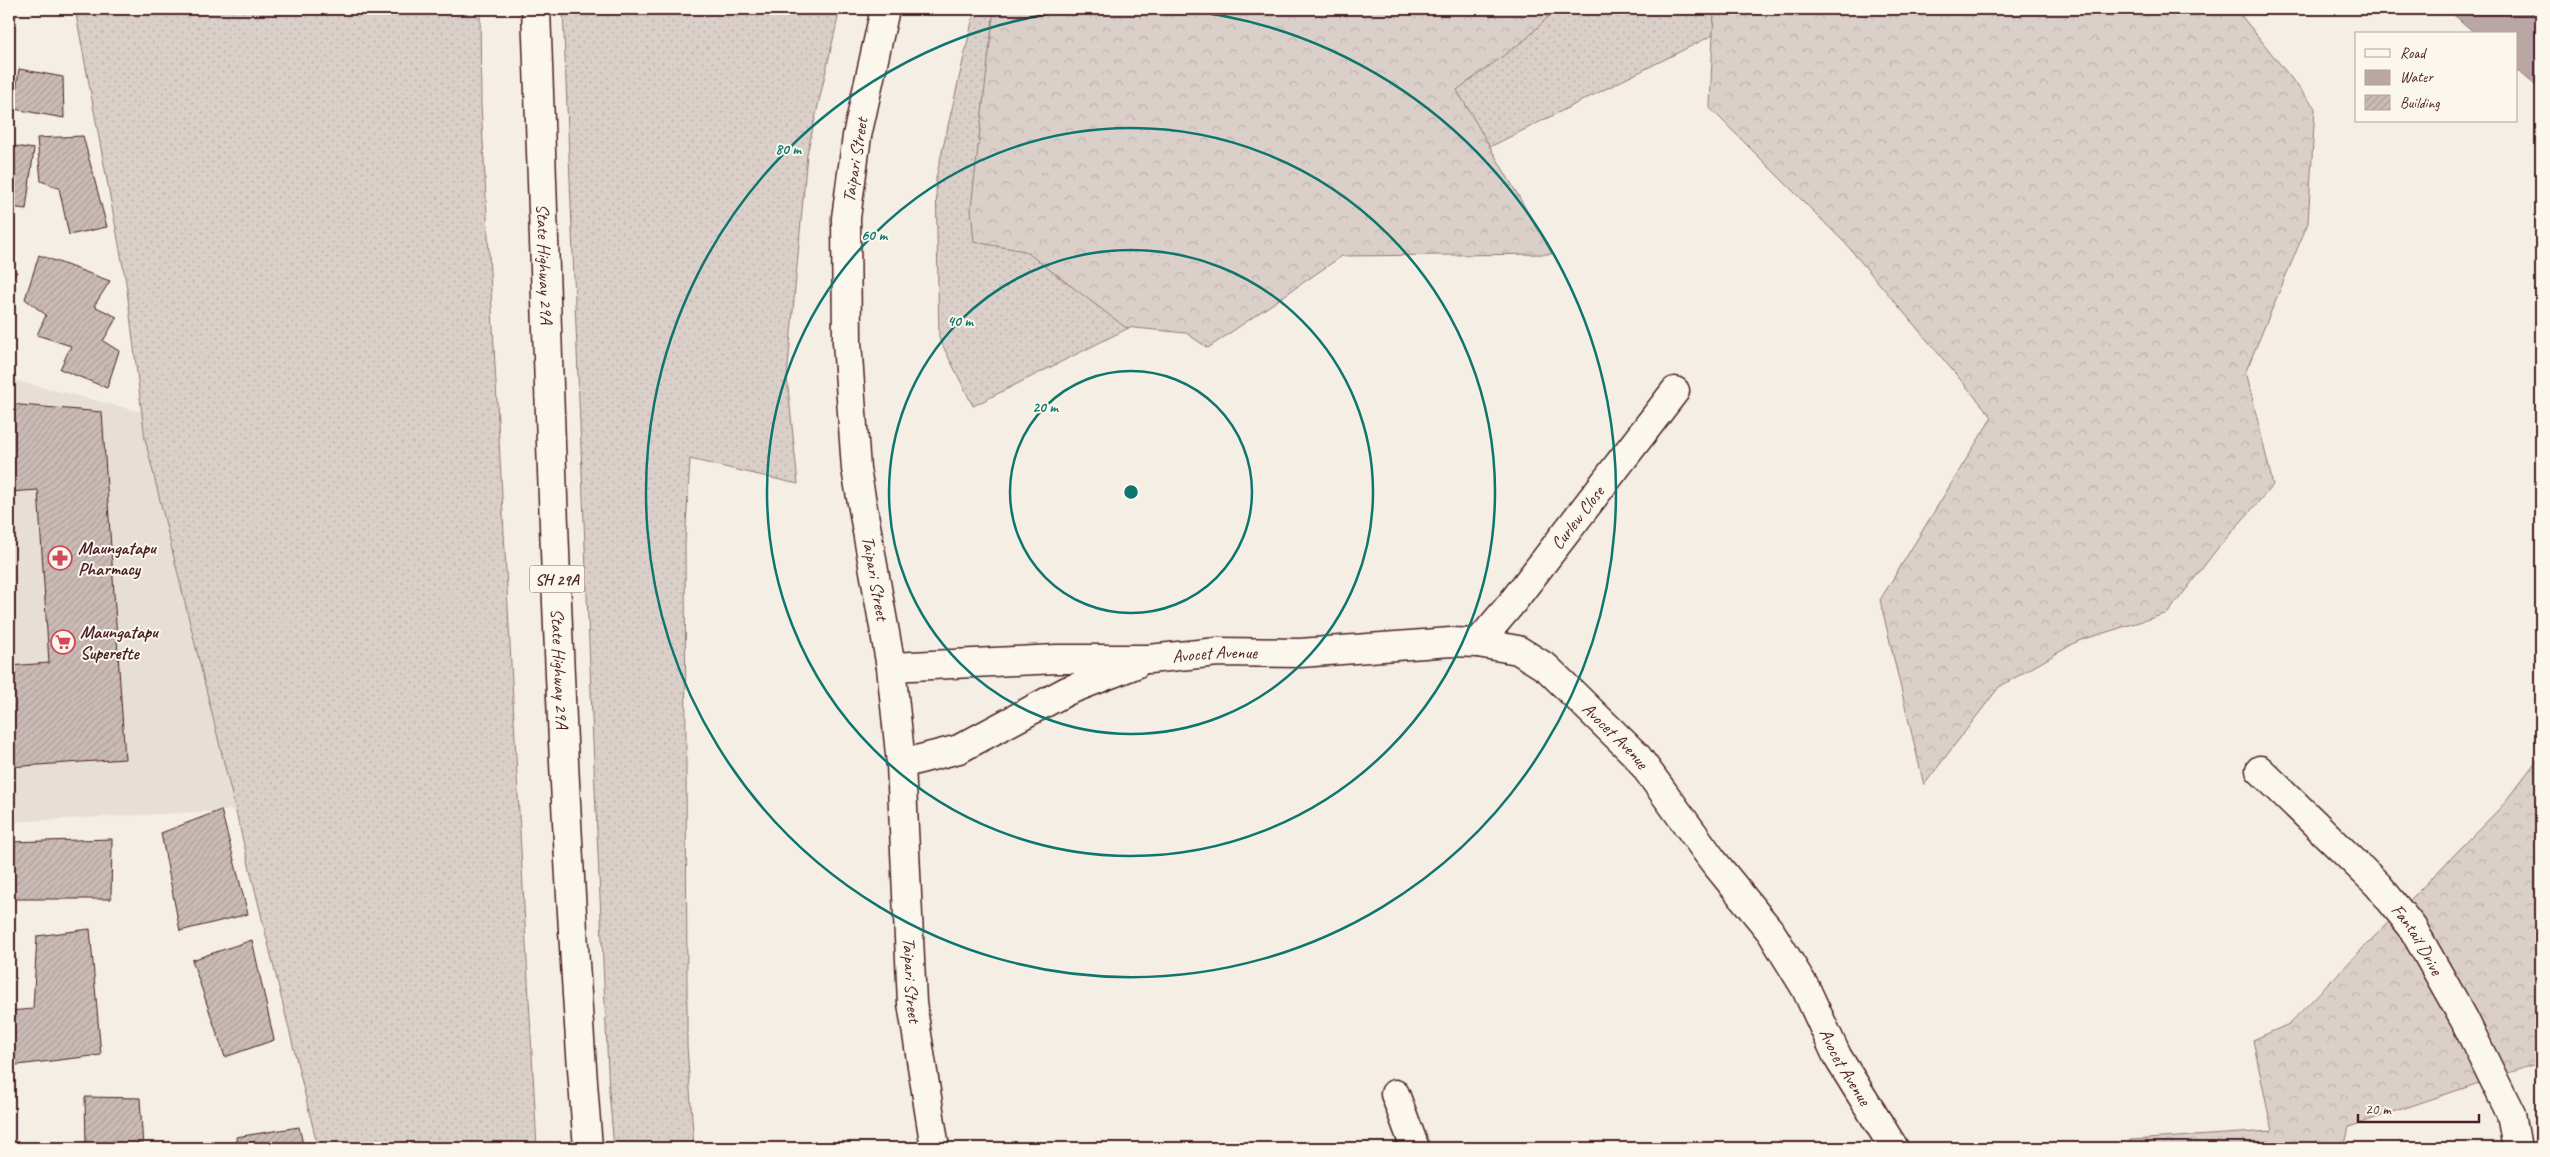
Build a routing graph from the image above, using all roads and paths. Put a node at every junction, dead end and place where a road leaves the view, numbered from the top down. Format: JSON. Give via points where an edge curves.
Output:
{"nodes":[{"id":1,"x":536,"y":9,"type":"edge"},
{"id":2,"x":886,"y":9,"type":"edge"},
{"id":3,"x":1675,"y":391,"type":"dead end"},
{"id":4,"x":1478,"y":643,"type":"junction"},
{"id":5,"x":1149,"y":659,"type":"junction"},
{"id":6,"x":891,"y":667,"type":"junction"},
{"id":7,"x":901,"y":764,"type":"junction"},
{"id":8,"x":2260,"y":770,"type":"dead end"},
{"id":9,"x":1395,"y":1094,"type":"dead end"},
{"id":10,"x":588,"y":1148,"type":"edge"},
{"id":11,"x":935,"y":1148,"type":"edge"},
{"id":12,"x":1415,"y":1148,"type":"edge"},
{"id":13,"x":1894,"y":1148,"type":"edge"},
{"id":14,"x":2516,"y":1148,"type":"edge"}],
"edges":[{"from":1,"to":10,"type":"main road","name":"State Highway 29A","number":"SH 29A","via":[[564,785],[574,976]]},
{"from":2,"to":6,"type":"main road","name":"Taipari Street","via":[[857,136],[846,218],[847,342],[856,469]]},
{"from":3,"to":4,"type":"main road","name":"Curlew Close"},
{"from":4,"to":5,"type":"main road","name":"Avocet Avenue","via":[[1300,653],[1218,652]]},
{"from":4,"to":13,"type":"main road","name":"Avocet Avenue","via":[[1518,650],[1547,668],[1637,756],[1714,862],[1771,932],[1806,989],[1837,1056]]},
{"from":5,"to":6,"type":"main road","name":"Avocet Avenue","via":[[1057,659]]},
{"from":5,"to":7,"type":"main road","name":"Avocet Avenue","via":[[1067,692],[959,749]]},
{"from":6,"to":7,"type":"main road","name":"Taipari Street"},
{"from":7,"to":11,"type":"main road","name":"Taipari Street","via":[[912,1003]]},
{"from":8,"to":14,"type":"main road","name":"Fantail Drive","via":[[2378,885],[2412,927],[2464,1018],[2511,1114]]},
{"from":9,"to":12,"type":"main road"}]}
